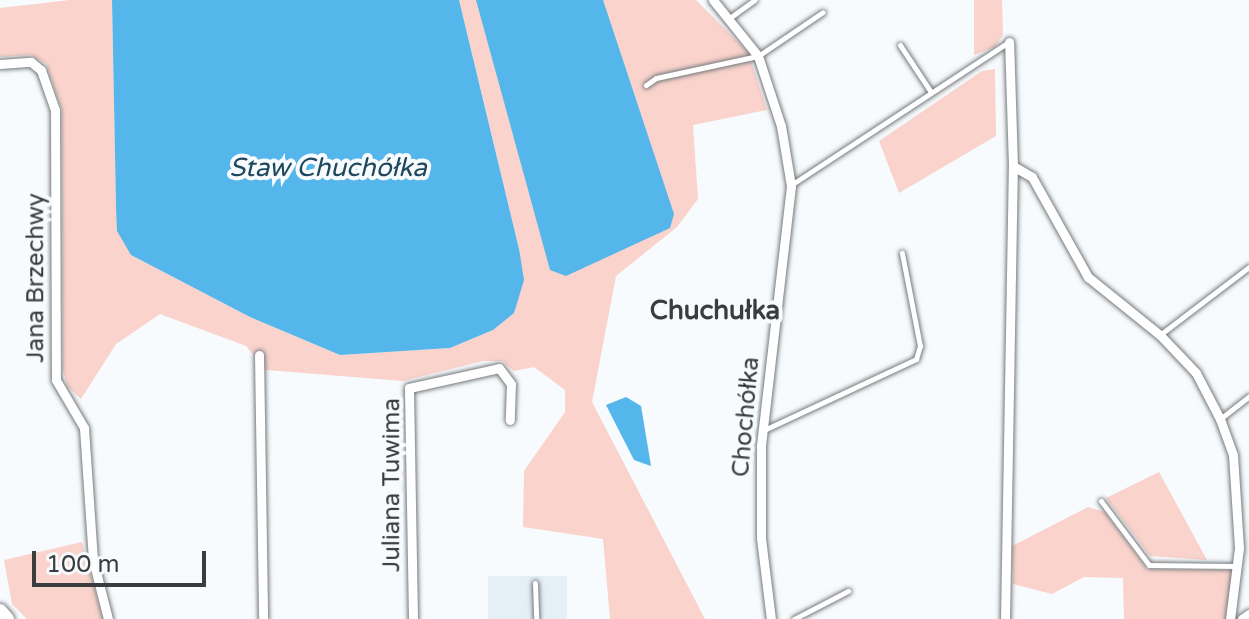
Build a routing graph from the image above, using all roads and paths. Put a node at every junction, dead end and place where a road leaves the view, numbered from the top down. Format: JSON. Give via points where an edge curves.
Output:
{"nodes":[{"id":1,"x":713,"y":0,"type":"edge"},
{"id":2,"x":754,"y":0,"type":"edge"},
{"id":3,"x":823,"y":12,"type":"dead end"},
{"id":4,"x":731,"y":17,"type":"junction"},
{"id":5,"x":1009,"y":42,"type":"joint"},
{"id":6,"x":900,"y":45,"type":"dead end"},
{"id":7,"x":758,"y":56,"type":"junction"},
{"id":8,"x":0,"y":64,"type":"edge"},
{"id":9,"x":646,"y":85,"type":"dead end"},
{"id":10,"x":931,"y":92,"type":"junction"},
{"id":11,"x":1013,"y":166,"type":"junction"},
{"id":12,"x":791,"y":186,"type":"junction"},
{"id":13,"x":902,"y":253,"type":"dead end"},
{"id":14,"x":1249,"y":267,"type":"edge"},
{"id":15,"x":1160,"y":335,"type":"junction"},
{"id":16,"x":259,"y":355,"type":"dead end"},
{"id":17,"x":1249,"y":396,"type":"edge"},
{"id":18,"x":1220,"y":419,"type":"junction"},
{"id":19,"x":510,"y":420,"type":"dead end"},
{"id":20,"x":764,"y":431,"type":"junction"},
{"id":21,"x":1101,"y":501,"type":"dead end"},
{"id":22,"x":1249,"y":557,"type":"edge"},
{"id":23,"x":1237,"y":566,"type":"junction"},
{"id":24,"x":535,"y":583,"type":"dead end"},
{"id":25,"x":848,"y":591,"type":"dead end"},
{"id":26,"x":0,"y":611,"type":"edge"},
{"id":27,"x":1249,"y":614,"type":"edge"},
{"id":28,"x":7,"y":619,"type":"edge"},
{"id":29,"x":108,"y":619,"type":"edge"},
{"id":30,"x":263,"y":619,"type":"edge"},
{"id":31,"x":413,"y":619,"type":"edge"},
{"id":32,"x":536,"y":619,"type":"edge"},
{"id":33,"x":771,"y":619,"type":"edge"},
{"id":34,"x":794,"y":619,"type":"edge"},
{"id":35,"x":1005,"y":619,"type":"edge"},
{"id":36,"x":1230,"y":619,"type":"edge"},
{"id":37,"x":1242,"y":619,"type":"edge"}],
"edges":[{"from":1,"to":4,"type":"street","name":"Chochółka"},
{"from":2,"to":4,"type":"lane"},
{"from":3,"to":7,"type":"lane"},
{"from":4,"to":7,"type":"street","name":"Chochółka"},
{"from":5,"to":10,"type":"lane"},
{"from":5,"to":11,"type":"street"},
{"from":6,"to":10,"type":"lane"},
{"from":7,"to":9,"type":"lane","via":[[656,78]]},
{"from":7,"to":12,"type":"street","name":"Chochółka","via":[[781,126]]},
{"from":8,"to":29,"type":"street","name":"Jana Brzechwy","via":[[31,62],[41,70],[55,110],[56,380],[84,428],[93,560]]},
{"from":10,"to":12,"type":"lane"},
{"from":11,"to":15,"type":"street","via":[[1032,177],[1088,277]]},
{"from":11,"to":35,"type":"street"},
{"from":12,"to":20,"type":"street","name":"Chochółka"},
{"from":13,"to":20,"type":"lane","via":[[920,346],[916,359]]},
{"from":14,"to":15,"type":"lane"},
{"from":15,"to":18,"type":"street","via":[[1196,373]]},
{"from":16,"to":30,"type":"street"},
{"from":17,"to":18,"type":"lane"},
{"from":18,"to":23,"type":"street","via":[[1233,455]]},
{"from":19,"to":31,"type":"street","name":"Juliana Tuwima","via":[[510,378],[493,366],[409,388]]},
{"from":20,"to":33,"type":"street","name":"Chochółka","via":[[761,538]]},
{"from":21,"to":23,"type":"lane","via":[[1149,565]]},
{"from":22,"to":23,"type":"street"},
{"from":23,"to":36,"type":"street"},
{"from":24,"to":32,"type":"lane"},
{"from":25,"to":34,"type":"lane"},
{"from":26,"to":28,"type":"main road"},
{"from":27,"to":37,"type":"street"}]}
